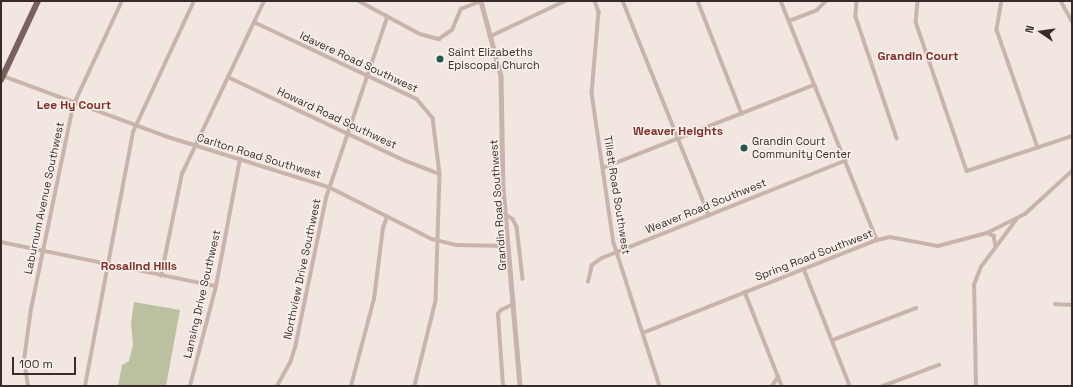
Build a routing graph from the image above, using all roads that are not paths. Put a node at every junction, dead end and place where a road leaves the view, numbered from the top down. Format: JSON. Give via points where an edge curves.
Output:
{"nodes":[{"id":1,"x":38,"y":1,"type":"edge"},
{"id":2,"x":122,"y":1,"type":"edge"},
{"id":3,"x":194,"y":1,"type":"edge"},
{"id":4,"x":264,"y":1,"type":"edge"},
{"id":5,"x":359,"y":1,"type":"edge"},
{"id":6,"x":481,"y":1,"type":"edge"},
{"id":7,"x":565,"y":1,"type":"edge"},
{"id":8,"x":596,"y":1,"type":"edge"},
{"id":9,"x":623,"y":1,"type":"edge"},
{"id":10,"x":698,"y":1,"type":"edge"},
{"id":11,"x":781,"y":1,"type":"edge"},
{"id":12,"x":826,"y":1,"type":"edge"},
{"id":13,"x":857,"y":1,"type":"edge"},
{"id":14,"x":918,"y":1,"type":"edge"},
{"id":15,"x":1002,"y":1,"type":"edge"},
{"id":16,"x":1061,"y":1,"type":"edge"},
{"id":17,"x":387,"y":18,"type":"junction"},
{"id":18,"x":789,"y":21,"type":"junction"},
{"id":19,"x":1072,"y":21,"type":"edge"},
{"id":20,"x":254,"y":22,"type":"junction"},
{"id":21,"x":491,"y":36,"type":"junction"},
{"id":22,"x":368,"y":76,"type":"junction"},
{"id":23,"x":228,"y":77,"type":"junction"},
{"id":24,"x":2,"y":78,"type":"edge"},
{"id":25,"x":814,"y":85,"type":"junction"},
{"id":26,"x":75,"y":102,"type":"junction"},
{"id":27,"x":742,"y":114,"type":"junction"},
{"id":28,"x":135,"y":125,"type":"junction"},
{"id":29,"x":348,"y":134,"type":"junction"},
{"id":30,"x":1072,"y":136,"type":"edge"},
{"id":31,"x":897,"y":138,"type":"dead end"},
{"id":32,"x":678,"y":139,"type":"junction"},
{"id":33,"x":195,"y":146,"type":"junction"},
{"id":34,"x":1038,"y":148,"type":"junction"},
{"id":35,"x":240,"y":159,"type":"junction"},
{"id":36,"x":845,"y":161,"type":"junction"},
{"id":37,"x":603,"y":168,"type":"junction"},
{"id":38,"x":1072,"y":171,"type":"edge"},
{"id":39,"x":440,"y":174,"type":"junction"},
{"id":40,"x":329,"y":187,"type":"junction"},
{"id":41,"x":505,"y":214,"type":"junction"},
{"id":42,"x":708,"y":215,"type":"junction"},
{"id":43,"x":387,"y":216,"type":"junction"},
{"id":44,"x":1016,"y":219,"type":"junction"},
{"id":45,"x":987,"y":233,"type":"junction"},
{"id":46,"x":878,"y":240,"type":"junction"},
{"id":47,"x":438,"y":241,"type":"junction"},
{"id":48,"x":1,"y":242,"type":"edge"},
{"id":49,"x":508,"y":246,"type":"junction"},
{"id":50,"x":996,"y":247,"type":"junction"},
{"id":51,"x":42,"y":251,"type":"junction"},
{"id":52,"x":616,"y":252,"type":"junction"},
{"id":53,"x":108,"y":265,"type":"junction"},
{"id":54,"x":804,"y":269,"type":"junction"},
{"id":55,"x":161,"y":276,"type":"junction"},
{"id":56,"x":523,"y":279,"type":"dead end"},
{"id":57,"x":588,"y":282,"type":"dead end"},
{"id":58,"x":216,"y":286,"type":"junction"},
{"id":59,"x":745,"y":292,"type":"junction"},
{"id":60,"x":514,"y":304,"type":"junction"},
{"id":61,"x":1055,"y":304,"type":"dead end"},
{"id":62,"x":1072,"y":305,"type":"edge"},
{"id":63,"x":916,"y":308,"type":"dead end"},
{"id":64,"x":643,"y":334,"type":"junction"},
{"id":65,"x":833,"y":340,"type":"junction"},
{"id":66,"x":939,"y":365,"type":"dead end"},
{"id":67,"x":778,"y":376,"type":"junction"},
{"id":68,"x":28,"y":386,"type":"edge"},
{"id":69,"x":85,"y":386,"type":"edge"},
{"id":70,"x":190,"y":386,"type":"edge"},
{"id":71,"x":277,"y":386,"type":"edge"},
{"id":72,"x":351,"y":386,"type":"edge"},
{"id":73,"x":415,"y":386,"type":"edge"},
{"id":74,"x":503,"y":386,"type":"edge"},
{"id":75,"x":520,"y":386,"type":"edge"},
{"id":76,"x":660,"y":386,"type":"edge"},
{"id":77,"x":772,"y":386,"type":"edge"},
{"id":78,"x":782,"y":386,"type":"edge"},
{"id":79,"x":850,"y":386,"type":"edge"},
{"id":80,"x":883,"y":386,"type":"edge"},
{"id":81,"x":976,"y":386,"type":"edge"}],
"edges":[{"from":1,"to":24,"type":"main road"},
{"from":2,"to":26,"type":"street","name":"Laburnum Avenue Southwest"},
{"from":3,"to":28,"type":"street"},
{"from":4,"to":20,"type":"street"},
{"from":5,"to":17,"type":"street"},
{"from":6,"to":17,"type":"street","via":[[462,9],[450,33],[439,39],[420,34]]},
{"from":6,"to":21,"type":"street","name":"Grandin Road Southwest"},
{"from":7,"to":21,"type":"street"},
{"from":8,"to":37,"type":"street","name":"Tillett Road Southwest","via":[[599,12],[592,93]]},
{"from":9,"to":32,"type":"street"},
{"from":10,"to":27,"type":"street"},
{"from":11,"to":18,"type":"street"},
{"from":12,"to":18,"type":"street","via":[[817,10]]},
{"from":13,"to":31,"type":"street","via":[[856,17]]},
{"from":14,"to":34,"type":"street","via":[[916,22],[968,172]]},
{"from":15,"to":34,"type":"street","via":[[997,30]]},
{"from":16,"to":19,"type":"street"},
{"from":17,"to":22,"type":"street","name":"Northview Drive Southwest"},
{"from":18,"to":25,"type":"street"},
{"from":20,"to":22,"type":"street","name":"Idavere Road Southwest"},
{"from":20,"to":23,"type":"street"},
{"from":21,"to":41,"type":"street","name":"Grandin Road Southwest","via":[[500,76]]},
{"from":22,"to":29,"type":"street","name":"Northview Drive Southwest"},
{"from":22,"to":39,"type":"street","name":"Idavere Road Southwest","via":[[421,101],[433,118]]},
{"from":23,"to":29,"type":"street","name":"Howard Road Southwest"},
{"from":23,"to":33,"type":"street"},
{"from":24,"to":26,"type":"street","name":"Carlton Road Southwest"},
{"from":25,"to":27,"type":"street"},
{"from":25,"to":36,"type":"street"},
{"from":26,"to":28,"type":"street","name":"Carlton Road Southwest"},
{"from":26,"to":51,"type":"street","name":"Laburnum Avenue Southwest"},
{"from":27,"to":32,"type":"street"},
{"from":28,"to":33,"type":"street","name":"Carlton Road Southwest"},
{"from":28,"to":53,"type":"street"},
{"from":29,"to":39,"type":"street","name":"Howard Road Southwest","via":[[430,172]]},
{"from":29,"to":40,"type":"street","name":"Northview Drive Southwest"},
{"from":30,"to":34,"type":"street"},
{"from":32,"to":37,"type":"street"},
{"from":32,"to":42,"type":"street"},
{"from":33,"to":35,"type":"street","name":"Carlton Road Southwest"},
{"from":33,"to":55,"type":"street","via":[[180,180]]},
{"from":35,"to":40,"type":"street","name":"Carlton Road Southwest"},
{"from":35,"to":58,"type":"street","name":"Lansing Drive Southwest"},
{"from":36,"to":42,"type":"street","name":"Weaver Road Southwest"},
{"from":36,"to":46,"type":"street"},
{"from":37,"to":52,"type":"street","name":"Tillett Road Southwest"},
{"from":38,"to":44,"type":"street","name":"Spring Road Southwest","via":[[1034,207]]},
{"from":39,"to":47,"type":"street","name":"Idavere Road Southwest"},
{"from":40,"to":43,"type":"street","name":"Carlton Road Southwest"},
{"from":40,"to":71,"type":"street","name":"Northview Drive Southwest","via":[[294,352]]},
{"from":41,"to":49,"type":"street","name":"Grandin Road Southwest"},
{"from":41,"to":56,"type":"street","via":[[517,227]]},
{"from":42,"to":52,"type":"street","name":"Weaver Road Southwest"},
{"from":43,"to":47,"type":"street","name":"Carlton Road Southwest"},
{"from":43,"to":72,"type":"street","via":[[383,228],[374,299]]},
{"from":44,"to":45,"type":"street","name":"Spring Road Southwest"},
{"from":44,"to":50,"type":"street"},
{"from":45,"to":46,"type":"street","name":"Spring Road Southwest","via":[[938,246],[890,237]]},
{"from":45,"to":50,"type":"street","via":[[994,236]]},
{"from":46,"to":54,"type":"street","name":"Spring Road Southwest"},
{"from":47,"to":49,"type":"street","name":"Carlton Road Southwest"},
{"from":47,"to":73,"type":"street","name":"Idavere Road Southwest","via":[[436,301]]},
{"from":48,"to":51,"type":"street"},
{"from":49,"to":60,"type":"street","name":"Grandin Road Southwest"},
{"from":50,"to":81,"type":"street","via":[[981,267],[974,285]]},
{"from":51,"to":53,"type":"street"},
{"from":51,"to":68,"type":"street","name":"Laburnum Avenue Southwest","via":[[25,356]]},
{"from":52,"to":57,"type":"street","name":"Weaver Road Southwest","via":[[595,262]]},
{"from":52,"to":64,"type":"street","name":"Tillett Road Southwest"},
{"from":53,"to":55,"type":"street"},
{"from":53,"to":69,"type":"street"},
{"from":54,"to":59,"type":"street","name":"Spring Road Southwest"},
{"from":54,"to":65,"type":"street"},
{"from":55,"to":58,"type":"street"},
{"from":58,"to":70,"type":"street","name":"Lansing Drive Southwest"},
{"from":59,"to":64,"type":"street","name":"Spring Road Southwest"},
{"from":59,"to":67,"type":"street"},
{"from":60,"to":74,"type":"street","via":[[498,314]]},
{"from":60,"to":75,"type":"street","name":"Grandin Road Southwest"},
{"from":61,"to":62,"type":"street"},
{"from":63,"to":65,"type":"street"},
{"from":64,"to":76,"type":"street","name":"Tillett Road Southwest"},
{"from":65,"to":79,"type":"street"},
{"from":66,"to":80,"type":"street"},
{"from":67,"to":77,"type":"street"},
{"from":67,"to":78,"type":"street"}]}
